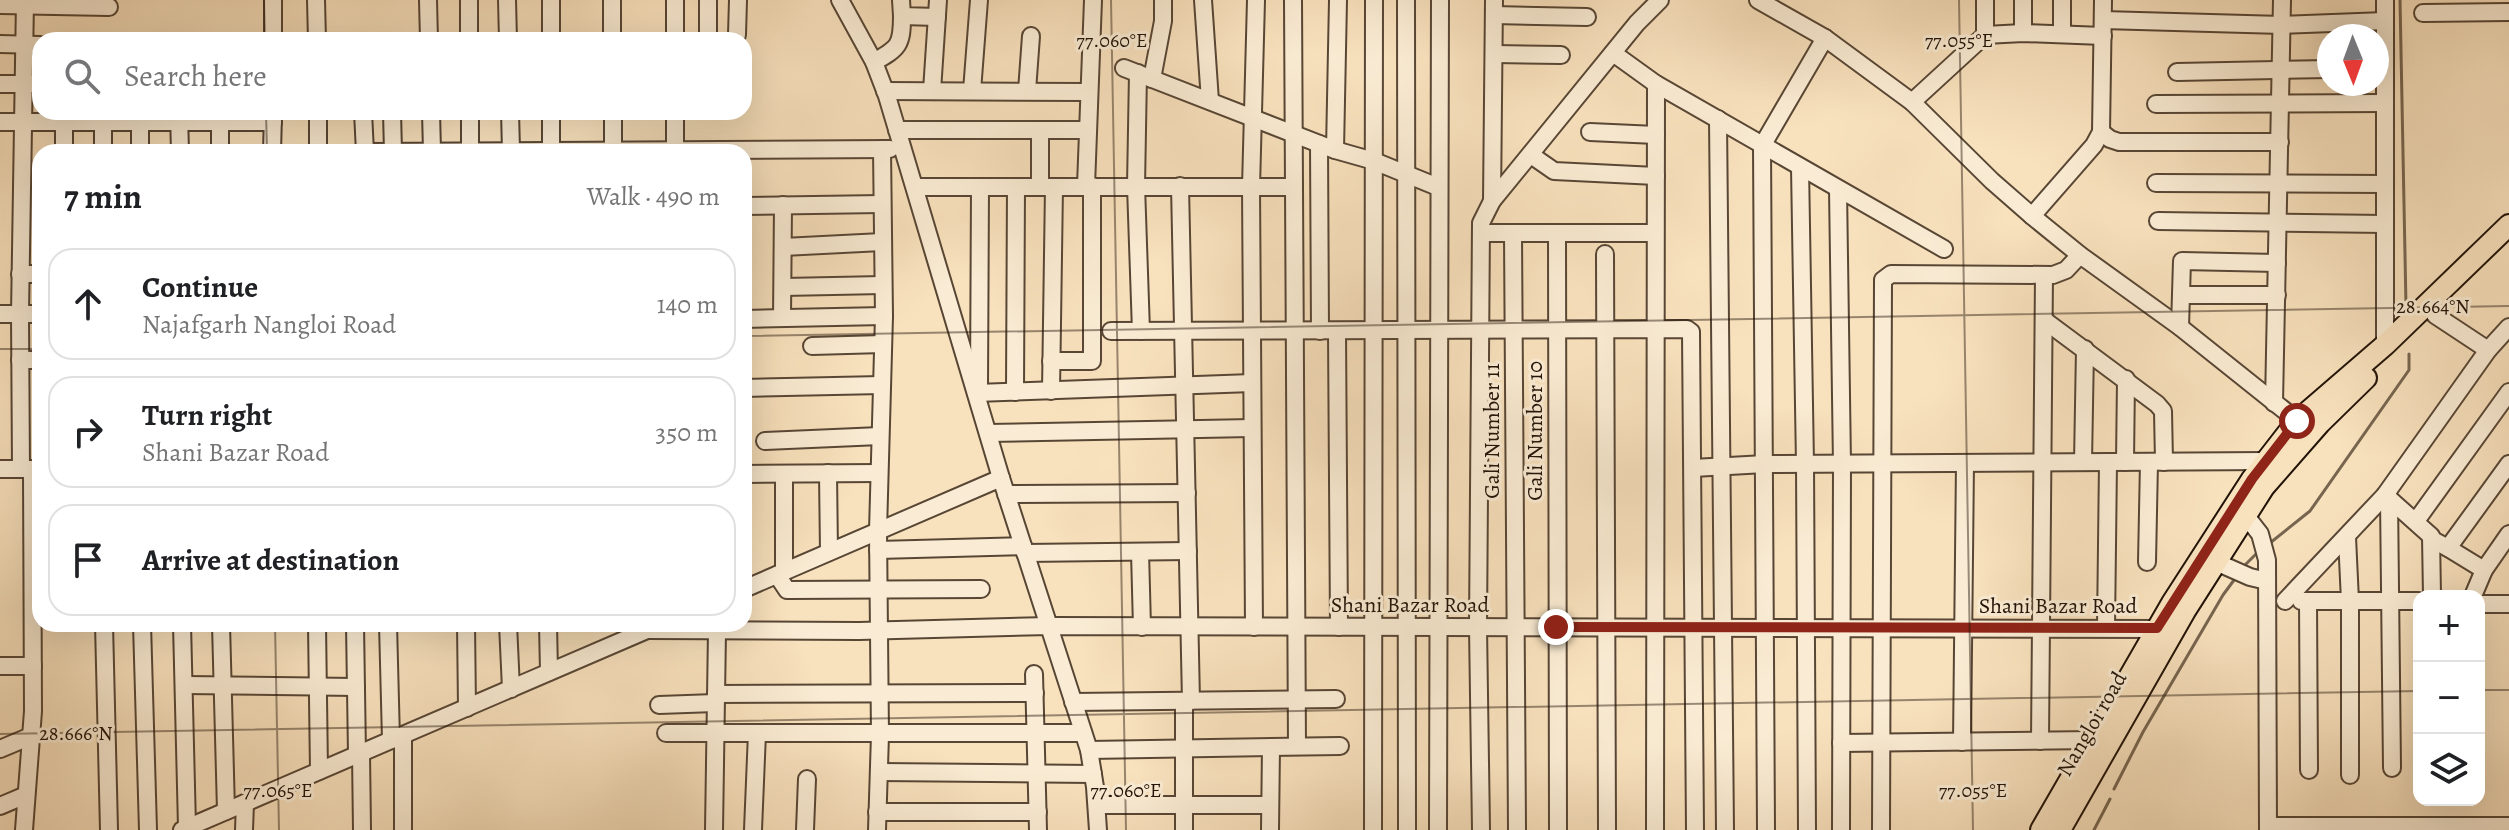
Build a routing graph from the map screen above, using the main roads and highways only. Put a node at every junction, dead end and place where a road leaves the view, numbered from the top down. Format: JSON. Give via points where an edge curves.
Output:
{"nodes":[{"id":1,"x":2509,"y":225,"type":"edge"},
{"id":2,"x":2509,"y":244,"type":"edge"},
{"id":3,"x":2304,"y":426,"type":"junction"},
{"id":4,"x":2165,"y":629,"type":"junction"},
{"id":5,"x":2041,"y":830,"type":"edge"},
{"id":6,"x":2060,"y":830,"type":"edge"}],
"edges":[{"from":1,"to":3,"type":"main road"},
{"from":2,"to":3,"type":"main road","name":"Nangloi road"},
{"from":3,"to":4,"type":"main road","via":[[2252,479]]},
{"from":3,"to":4,"type":"main road","name":"Nangloi road","via":[[2246,516],[2231,568]]},
{"from":4,"to":5,"type":"main road"},
{"from":4,"to":6,"type":"main road","name":"Nangloi road"}]}
